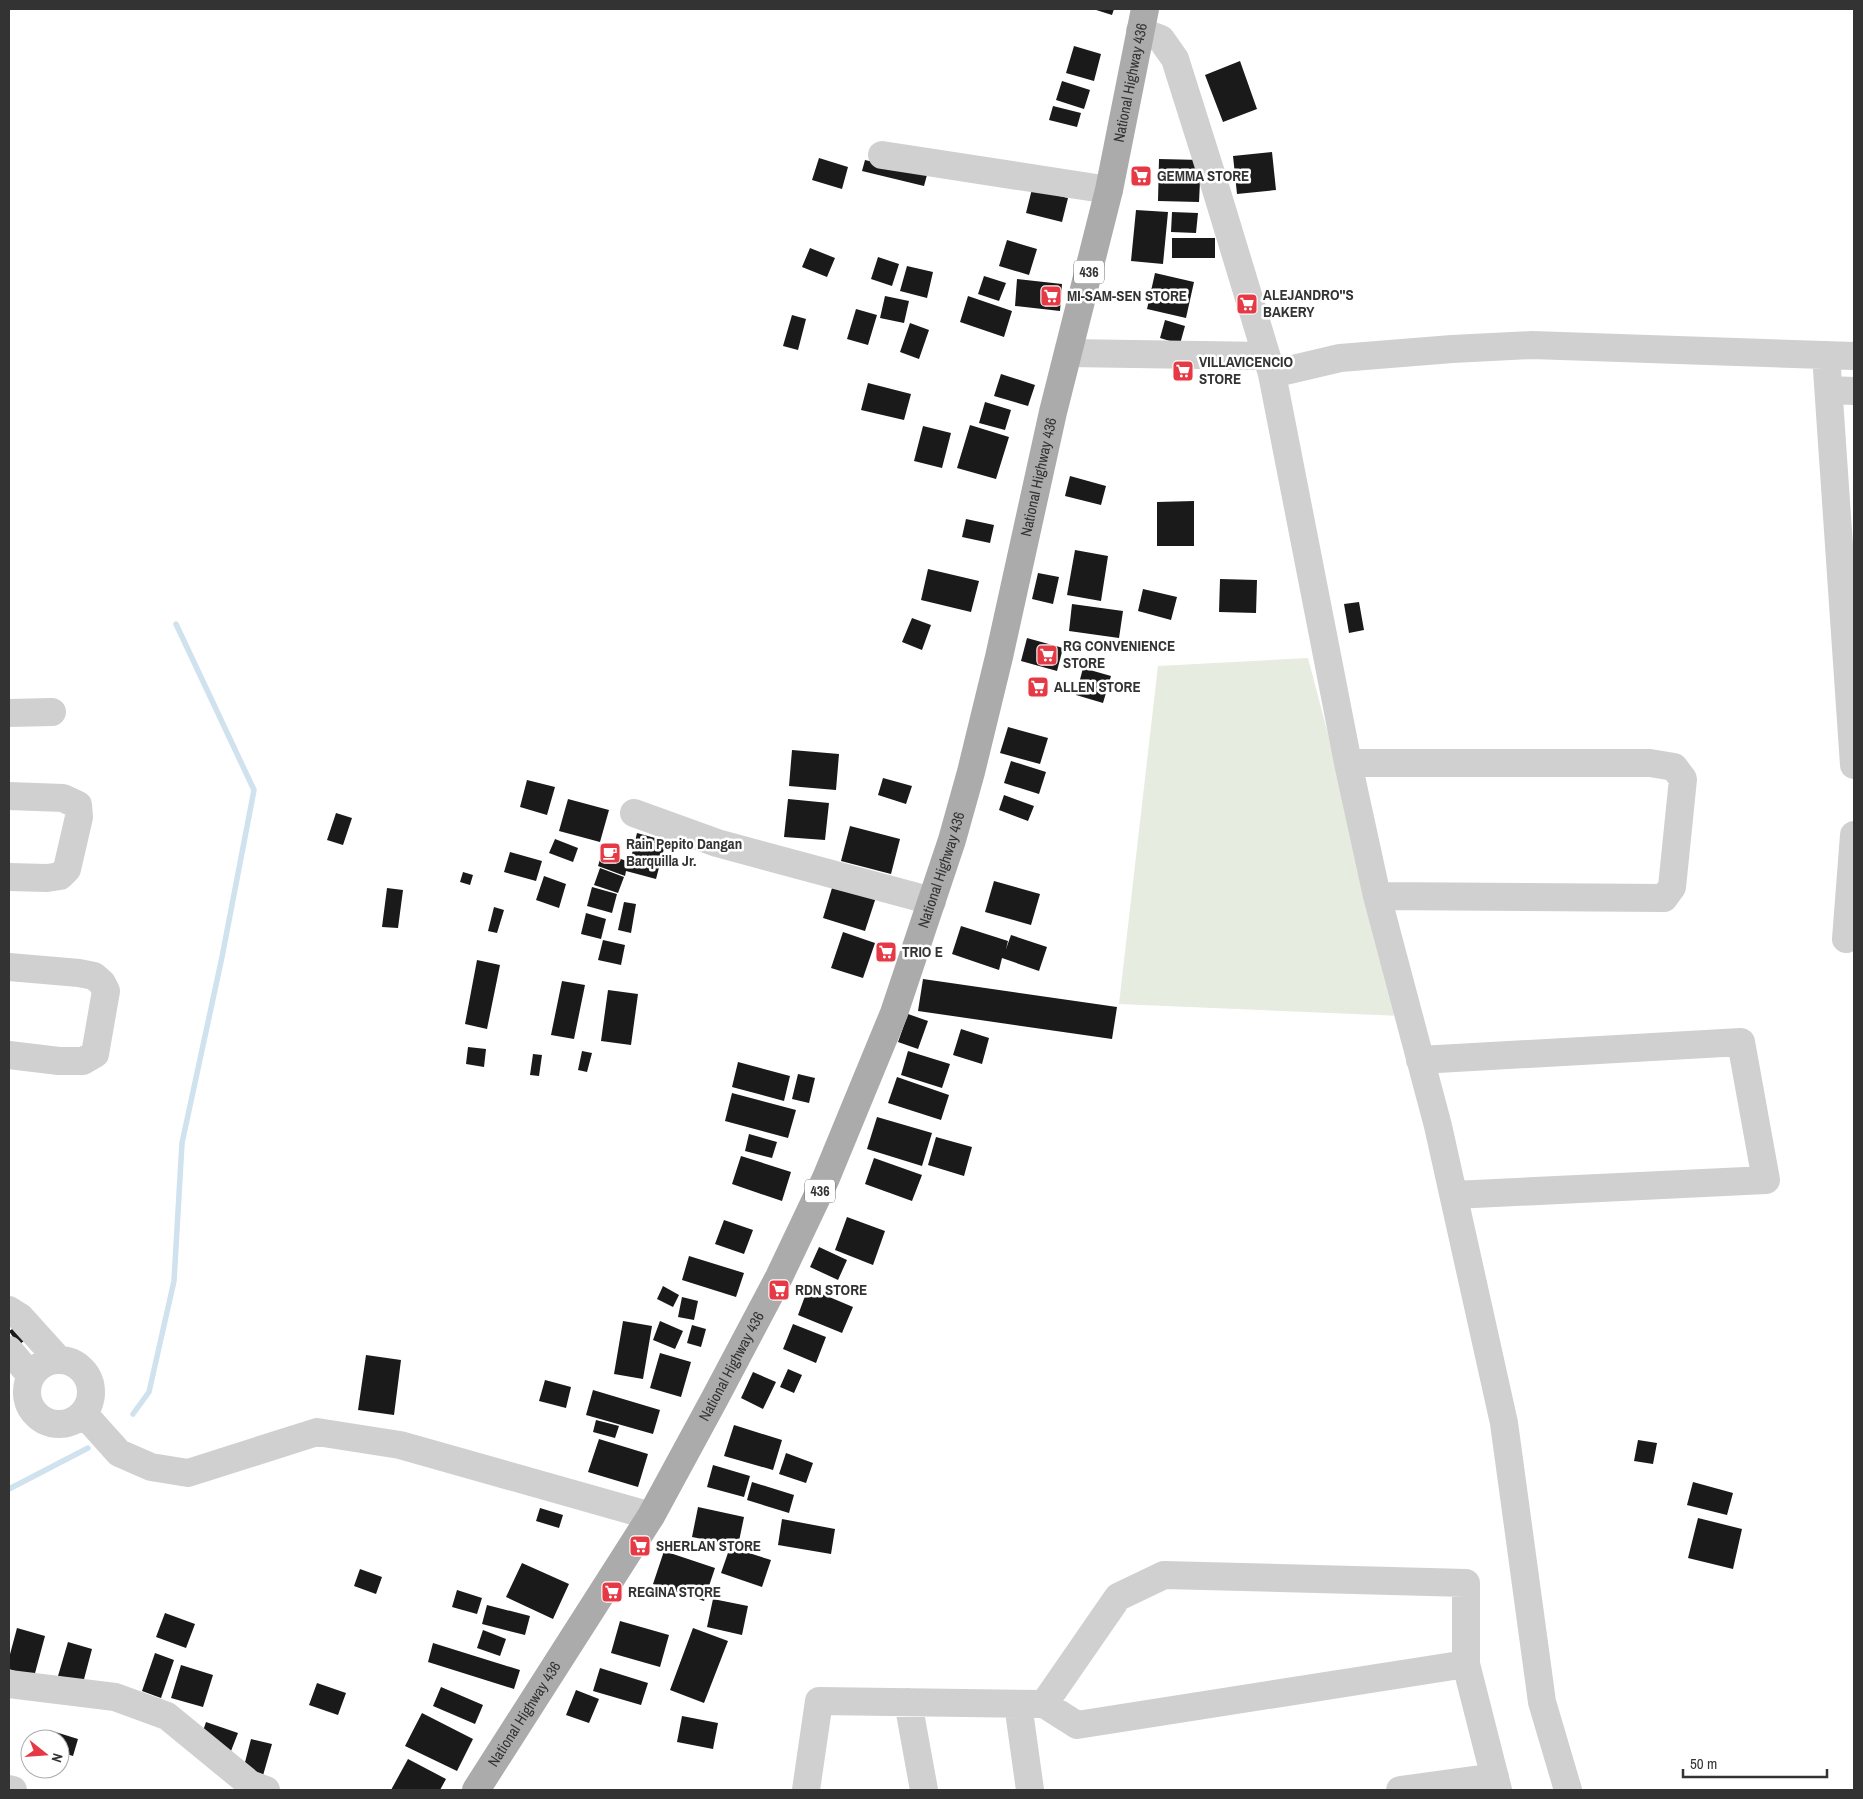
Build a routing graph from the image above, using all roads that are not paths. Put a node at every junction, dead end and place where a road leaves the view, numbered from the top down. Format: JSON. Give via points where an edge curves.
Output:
{"nodes":[{"id":1,"x":1143,"y":20,"type":"edge"},
{"id":2,"x":882,"y":155,"type":"dead end"},
{"id":3,"x":1109,"y":190,"type":"junction"},
{"id":4,"x":1068,"y":353,"type":"junction"},
{"id":5,"x":1826,"y":355,"type":"junction"},
{"id":6,"x":1854,"y":356,"type":"edge"},
{"id":7,"x":1269,"y":365,"type":"junction"},
{"id":8,"x":1841,"y":390,"type":"edge"},
{"id":9,"x":52,"y":712,"type":"dead end"},
{"id":10,"x":9,"y":713,"type":"edge"},
{"id":11,"x":1348,"y":763,"type":"junction"},
{"id":12,"x":1854,"y":765,"type":"edge"},
{"id":13,"x":9,"y":796,"type":"edge"},
{"id":14,"x":634,"y":813,"type":"dead end"},
{"id":15,"x":1854,"y":834,"type":"edge"},
{"id":16,"x":9,"y":877,"type":"edge"},
{"id":17,"x":1377,"y":896,"type":"junction"},
{"id":18,"x":932,"y":902,"type":"junction"},
{"id":19,"x":1846,"y":939,"type":"dead end"},
{"id":20,"x":9,"y":967,"type":"edge"},
{"id":21,"x":9,"y":1055,"type":"edge"},
{"id":22,"x":1420,"y":1060,"type":"junction"},
{"id":23,"x":1454,"y":1195,"type":"junction"},
{"id":24,"x":9,"y":1310,"type":"edge"},
{"id":25,"x":9,"y":1350,"type":"edge"},
{"id":26,"x":58,"y":1359,"type":"junction"},
{"id":27,"x":31,"y":1376,"type":"junction"},
{"id":28,"x":84,"y":1414,"type":"junction"},
{"id":29,"x":651,"y":1516,"type":"junction"},
{"id":30,"x":1466,"y":1664,"type":"junction"},
{"id":31,"x":9,"y":1684,"type":"edge"},
{"id":32,"x":908,"y":1702,"type":"junction"},
{"id":33,"x":1031,"y":1704,"type":"junction"},
{"id":34,"x":1497,"y":1783,"type":"edge"},
{"id":35,"x":9,"y":1789,"type":"edge"},
{"id":36,"x":13,"y":1790,"type":"edge"},
{"id":37,"x":266,"y":1790,"type":"edge"},
{"id":38,"x":476,"y":1790,"type":"edge"},
{"id":39,"x":806,"y":1790,"type":"edge"},
{"id":40,"x":924,"y":1790,"type":"edge"},
{"id":41,"x":1030,"y":1790,"type":"edge"},
{"id":42,"x":1400,"y":1790,"type":"edge"},
{"id":43,"x":1568,"y":1790,"type":"edge"}],
"edges":[{"from":1,"to":3,"type":"main road","name":"National Highway 436","number":"436"},
{"from":1,"to":7,"type":"street","via":[[1175,59]]},
{"from":2,"to":3,"type":"street"},
{"from":3,"to":4,"type":"main road","name":"National Highway 436","number":"436"},
{"from":4,"to":7,"type":"street"},
{"from":4,"to":18,"type":"main road","name":"National Highway 436","number":"436","via":[[988,705]]},
{"from":5,"to":6,"type":"street"},
{"from":5,"to":7,"type":"street","via":[[1532,345]]},
{"from":5,"to":8,"type":"street"},
{"from":7,"to":11,"type":"street"},
{"from":8,"to":12,"type":"street"},
{"from":9,"to":10,"type":"street"},
{"from":11,"to":17,"type":"street"},
{"from":11,"to":17,"type":"street","via":[[1650,763],[1674,767],[1683,778],[1672,887],[1664,898]]},
{"from":13,"to":16,"type":"street","via":[[63,798],[78,805],[79,817],[67,869],[60,876]]},
{"from":14,"to":18,"type":"street","via":[[717,843]]},
{"from":15,"to":19,"type":"street"},
{"from":17,"to":22,"type":"street"},
{"from":18,"to":29,"type":"main road","name":"National Highway 436","number":"436","via":[[894,1013],[826,1178],[779,1276]]},
{"from":20,"to":21,"type":"street","via":[[94,976],[106,991],[95,1054],[83,1061]]},
{"from":22,"to":23,"type":"street"},
{"from":22,"to":23,"type":"street","via":[[1741,1042],[1766,1180]]},
{"from":23,"to":43,"type":"street","via":[[1504,1423],[1542,1702]]},
{"from":24,"to":26,"type":"street","via":[[20,1317]]},
{"from":25,"to":27,"type":"street"},
{"from":26,"to":27,"type":"street","via":[[38,1367]]},
{"from":26,"to":28,"type":"street","via":[[78,1366],[91,1383],[90,1404]]},
{"from":27,"to":28,"type":"street","via":[[27,1396],[36,1416],[55,1425],[66,1424]]},
{"from":28,"to":29,"type":"street","via":[[119,1452],[151,1467],[188,1473],[317,1432],[400,1446]]},
{"from":29,"to":38,"type":"main road","name":"National Highway 436","number":"436"},
{"from":30,"to":33,"type":"street","via":[[1078,1725]]},
{"from":30,"to":33,"type":"street","via":[[1466,1583],[1164,1575],[1118,1597]]},
{"from":30,"to":34,"type":"street"},
{"from":31,"to":37,"type":"street","via":[[116,1697],[167,1716],[250,1784]]},
{"from":32,"to":33,"type":"street"},
{"from":32,"to":39,"type":"street","via":[[819,1701]]},
{"from":32,"to":40,"type":"street"},
{"from":33,"to":41,"type":"street"},
{"from":34,"to":42,"type":"street"},
{"from":35,"to":36,"type":"street"}]}
